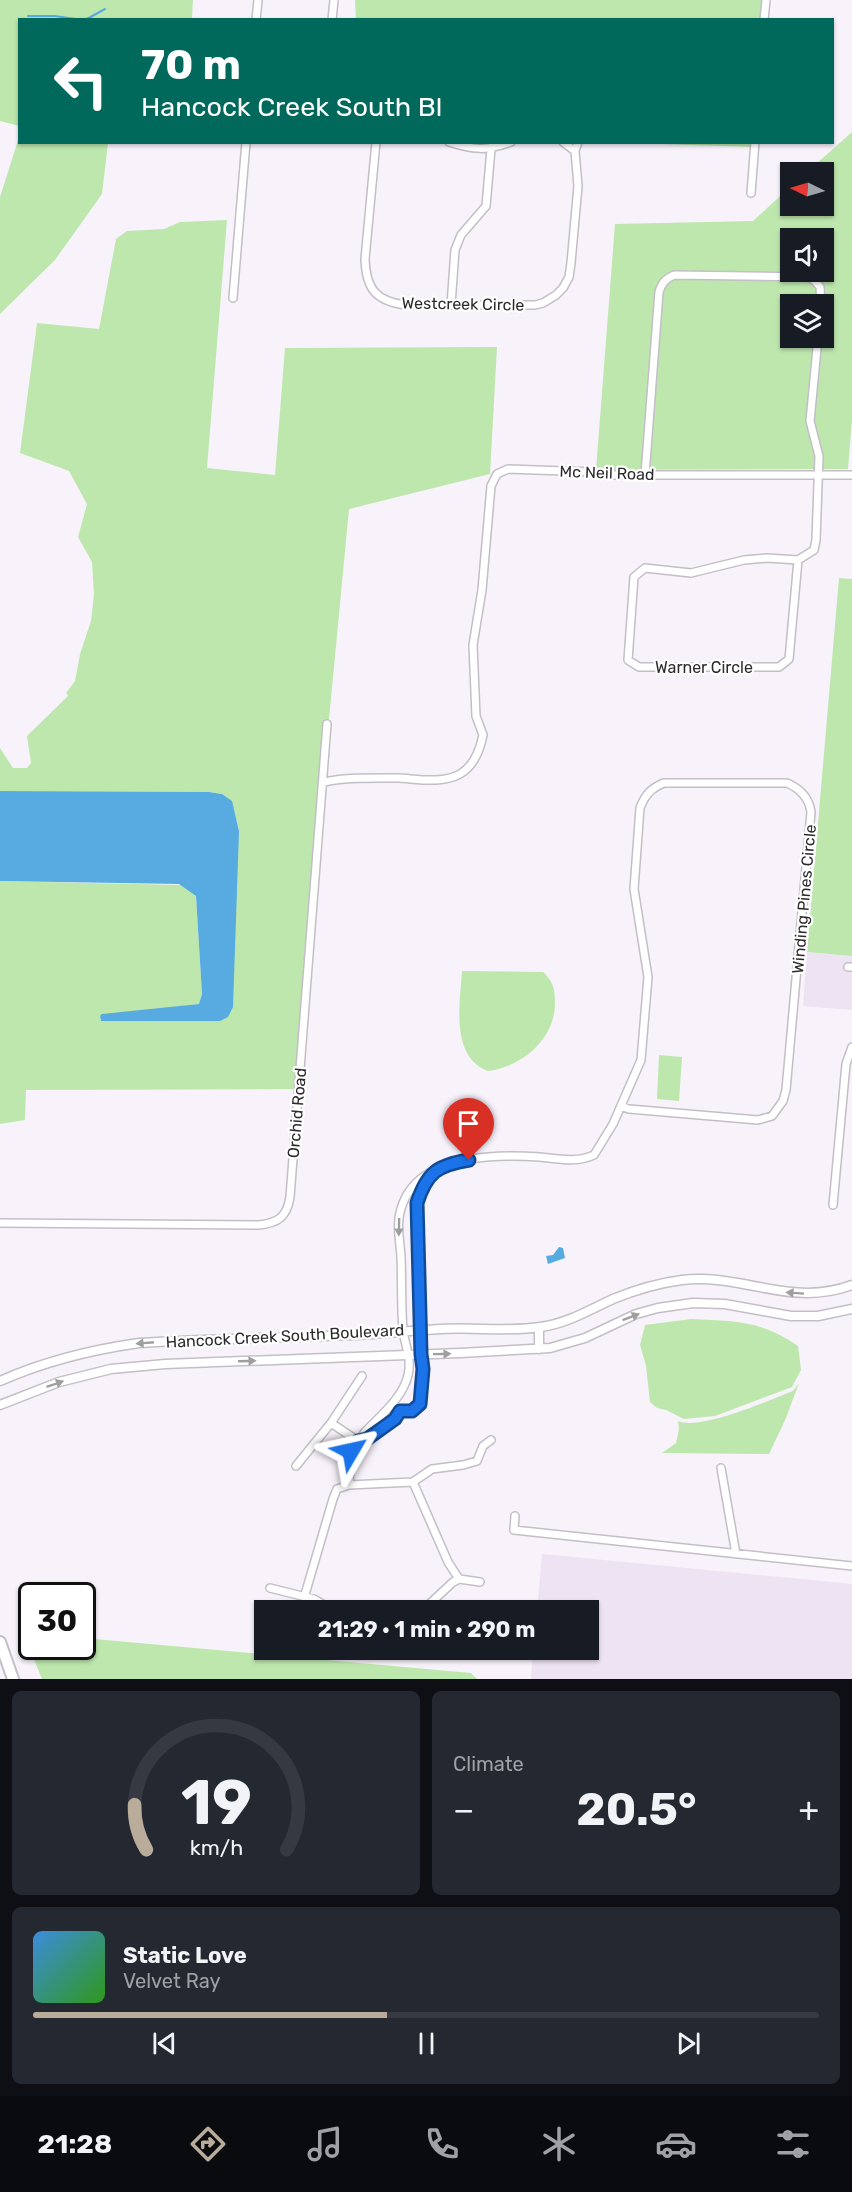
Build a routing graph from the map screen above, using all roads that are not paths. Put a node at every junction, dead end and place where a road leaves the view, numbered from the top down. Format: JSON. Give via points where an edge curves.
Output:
{"nodes":[{"id":1,"x":258,"y":0,"type":"edge"},
{"id":2,"x":334,"y":0,"type":"edge"},
{"id":3,"x":766,"y":0,"type":"edge"},
{"id":4,"x":256,"y":18,"type":"edge"},
{"id":5,"x":332,"y":18,"type":"edge"},
{"id":6,"x":764,"y":18,"type":"edge"},
{"id":7,"x":246,"y":144,"type":"edge"},
{"id":8,"x":376,"y":144,"type":"edge"},
{"id":9,"x":456,"y":144,"type":"edge"},
{"id":10,"x":505,"y":144,"type":"edge"},
{"id":11,"x":566,"y":144,"type":"edge"},
{"id":12,"x":577,"y":144,"type":"edge"},
{"id":13,"x":755,"y":144,"type":"edge"},
{"id":14,"x":491,"y":149,"type":"junction"},
{"id":15,"x":575,"y":151,"type":"junction"},
{"id":16,"x":751,"y":193,"type":"dead end"},
{"id":17,"x":820,"y":294,"type":"edge"},
{"id":18,"x":233,"y":298,"type":"dead end"},
{"id":19,"x":451,"y":304,"type":"junction"},
{"id":20,"x":817,"y":348,"type":"edge"},
{"id":21,"x":818,"y":474,"type":"junction"},
{"id":22,"x":645,"y":475,"type":"junction"},
{"id":23,"x":852,"y":475,"type":"edge"},
{"id":24,"x":798,"y":560,"type":"junction"},
{"id":25,"x":327,"y":724,"type":"dead end"},
{"id":26,"x":324,"y":782,"type":"junction"},
{"id":27,"x":852,"y":1047,"type":"edge"},
{"id":28,"x":849,"y":1064,"type":"edge"},
{"id":29,"x":621,"y":1106,"type":"junction"},
{"id":30,"x":442,"y":1166,"type":"junction"},
{"id":31,"x":832,"y":1205,"type":"dead end"},
{"id":32,"x":0,"y":1223,"type":"edge"},
{"id":33,"x":852,"y":1285,"type":"edge"},
{"id":34,"x":852,"y":1309,"type":"edge"},
{"id":35,"x":539,"y":1327,"type":"junction"},
{"id":36,"x":421,"y":1330,"type":"junction"},
{"id":37,"x":403,"y":1331,"type":"junction"},
{"id":38,"x":539,"y":1349,"type":"junction"},
{"id":39,"x":421,"y":1354,"type":"junction"},
{"id":40,"x":409,"y":1355,"type":"junction"},
{"id":41,"x":362,"y":1376,"type":"dead end"},
{"id":42,"x":0,"y":1380,"type":"edge"},
{"id":43,"x":0,"y":1405,"type":"edge"},
{"id":44,"x":331,"y":1423,"type":"junction"},
{"id":45,"x":360,"y":1440,"type":"junction"},
{"id":46,"x":491,"y":1440,"type":"dead end"},
{"id":47,"x":296,"y":1466,"type":"dead end"},
{"id":48,"x":721,"y":1468,"type":"dead end"},
{"id":49,"x":413,"y":1482,"type":"junction"},
{"id":50,"x":349,"y":1485,"type":"junction"},
{"id":51,"x":514,"y":1516,"type":"dead end"},
{"id":52,"x":736,"y":1554,"type":"junction"},
{"id":53,"x":852,"y":1566,"type":"edge"},
{"id":54,"x":459,"y":1579,"type":"junction"},
{"id":55,"x":480,"y":1582,"type":"dead end"},
{"id":56,"x":270,"y":1588,"type":"dead end"},
{"id":57,"x":304,"y":1598,"type":"junction"},
{"id":58,"x":316,"y":1600,"type":"edge"},
{"id":59,"x":435,"y":1600,"type":"edge"},
{"id":60,"x":0,"y":1642,"type":"edge"},
{"id":61,"x":13,"y":1679,"type":"edge"}],
"edges":[{"from":1,"to":4,"type":"street"},
{"from":2,"to":5,"type":"street"},
{"from":3,"to":6,"type":"street"},
{"from":7,"to":18,"type":"street"},
{"from":8,"to":19,"type":"street","name":"Westcreek Circle","via":[[365,260],[371,288],[392,303]]},
{"from":9,"to":14,"type":"street"},
{"from":10,"to":14,"type":"street"},
{"from":11,"to":15,"type":"street"},
{"from":12,"to":15,"type":"street","name":"Westcreek Circle"},
{"from":13,"to":16,"type":"street"},
{"from":14,"to":19,"type":"street","via":[[486,206],[461,235],[455,250]]},
{"from":15,"to":19,"type":"street","name":"Westcreek Circle","via":[[578,175],[574,237],[569,276],[563,288],[535,305]]},
{"from":17,"to":22,"type":"street","via":[[820,286],[807,277],[667,278],[659,292]]},
{"from":20,"to":21,"type":"street","via":[[810,421],[818,448]]},
{"from":21,"to":22,"type":"street","name":"Mc Neil Road"},
{"from":21,"to":23,"type":"street","name":"Mc Neil Road"},
{"from":21,"to":24,"type":"street","via":[[814,550]]},
{"from":22,"to":26,"type":"street","name":"Mc Neil Road","via":[[508,468],[497,474],[491,486],[474,634],[476,716],[483,735],[476,757],[469,767],[446,778],[360,777]]},
{"from":24,"to":24,"type":"street","name":"Warner Circle","via":[[744,560],[690,573],[645,568],[634,577],[628,660],[639,667],[779,667],[789,659]]},
{"from":25,"to":26,"type":"street","name":"Orchid Road"},
{"from":26,"to":32,"type":"street","name":"Orchid Road","via":[[290,1197],[282,1218],[259,1225]]},
{"from":27,"to":28,"type":"street"},
{"from":28,"to":31,"type":"street"},
{"from":29,"to":29,"type":"street","name":"Winding Pines Circle","via":[[641,1060],[648,987],[633,879],[644,798],[664,783],[795,786],[810,803],[811,812],[783,1101],[772,1116],[758,1120]]},
{"from":29,"to":30,"type":"street","name":"Winding Pines Circle","via":[[599,1148],[586,1158],[573,1161],[497,1157]]},
{"from":30,"to":36,"type":"street","via":[[423,1186],[416,1212]]},
{"from":30,"to":37,"type":"street","name":"Winding Pines Circle","one_way":true,"via":[[421,1177],[406,1195],[400,1212]]},
{"from":33,"to":35,"type":"street","name":"Hancock Creek South Boulevard","one_way":true,"via":[[799,1294],[735,1282],[681,1280],[641,1289],[576,1317]]},
{"from":38,"to":34,"type":"street","name":"Hancock Creek South Boulevard","one_way":true,"via":[[567,1345],[636,1314],[693,1303],[725,1304],[791,1316],[818,1316]]},
{"from":35,"to":36,"type":"street","name":"Hancock Creek South Boulevard"},
{"from":35,"to":38,"type":"street"},
{"from":36,"to":37,"type":"street","name":"Hancock Creek South Boulevard"},
{"from":36,"to":39,"type":"street"},
{"from":37,"to":40,"type":"street","name":"Winding Pines Circle"},
{"from":37,"to":42,"type":"street","name":"Hancock Creek South Boulevard","one_way":true,"via":[[139,1343],[58,1359]]},
{"from":39,"to":38,"type":"street","name":"Hancock Creek South Boulevard","one_way":true},
{"from":39,"to":40,"type":"street","name":"Hancock Creek South Boulevard"},
{"from":39,"to":45,"type":"street","via":[[420,1404],[412,1411],[400,1411],[395,1419]]},
{"from":43,"to":40,"type":"street","name":"Hancock Creek South Boulevard","one_way":true,"via":[[59,1382],[111,1369]]},
{"from":40,"to":45,"type":"street","via":[[408,1377],[402,1389]]},
{"from":41,"to":44,"type":"street"},
{"from":44,"to":45,"type":"street"},
{"from":44,"to":47,"type":"street"},
{"from":45,"to":50,"type":"street","via":[[351,1451]]},
{"from":46,"to":49,"type":"street","via":[[483,1446],[477,1461],[435,1468]]},
{"from":48,"to":52,"type":"street"},
{"from":49,"to":50,"type":"street"},
{"from":49,"to":54,"type":"street"},
{"from":50,"to":57,"type":"street","via":[[337,1489],[333,1499]]},
{"from":51,"to":52,"type":"street","via":[[514,1530]]},
{"from":52,"to":53,"type":"street"},
{"from":54,"to":55,"type":"street"},
{"from":54,"to":59,"type":"street"},
{"from":56,"to":57,"type":"street"},
{"from":57,"to":58,"type":"street"},
{"from":60,"to":61,"type":"main road"}]}
